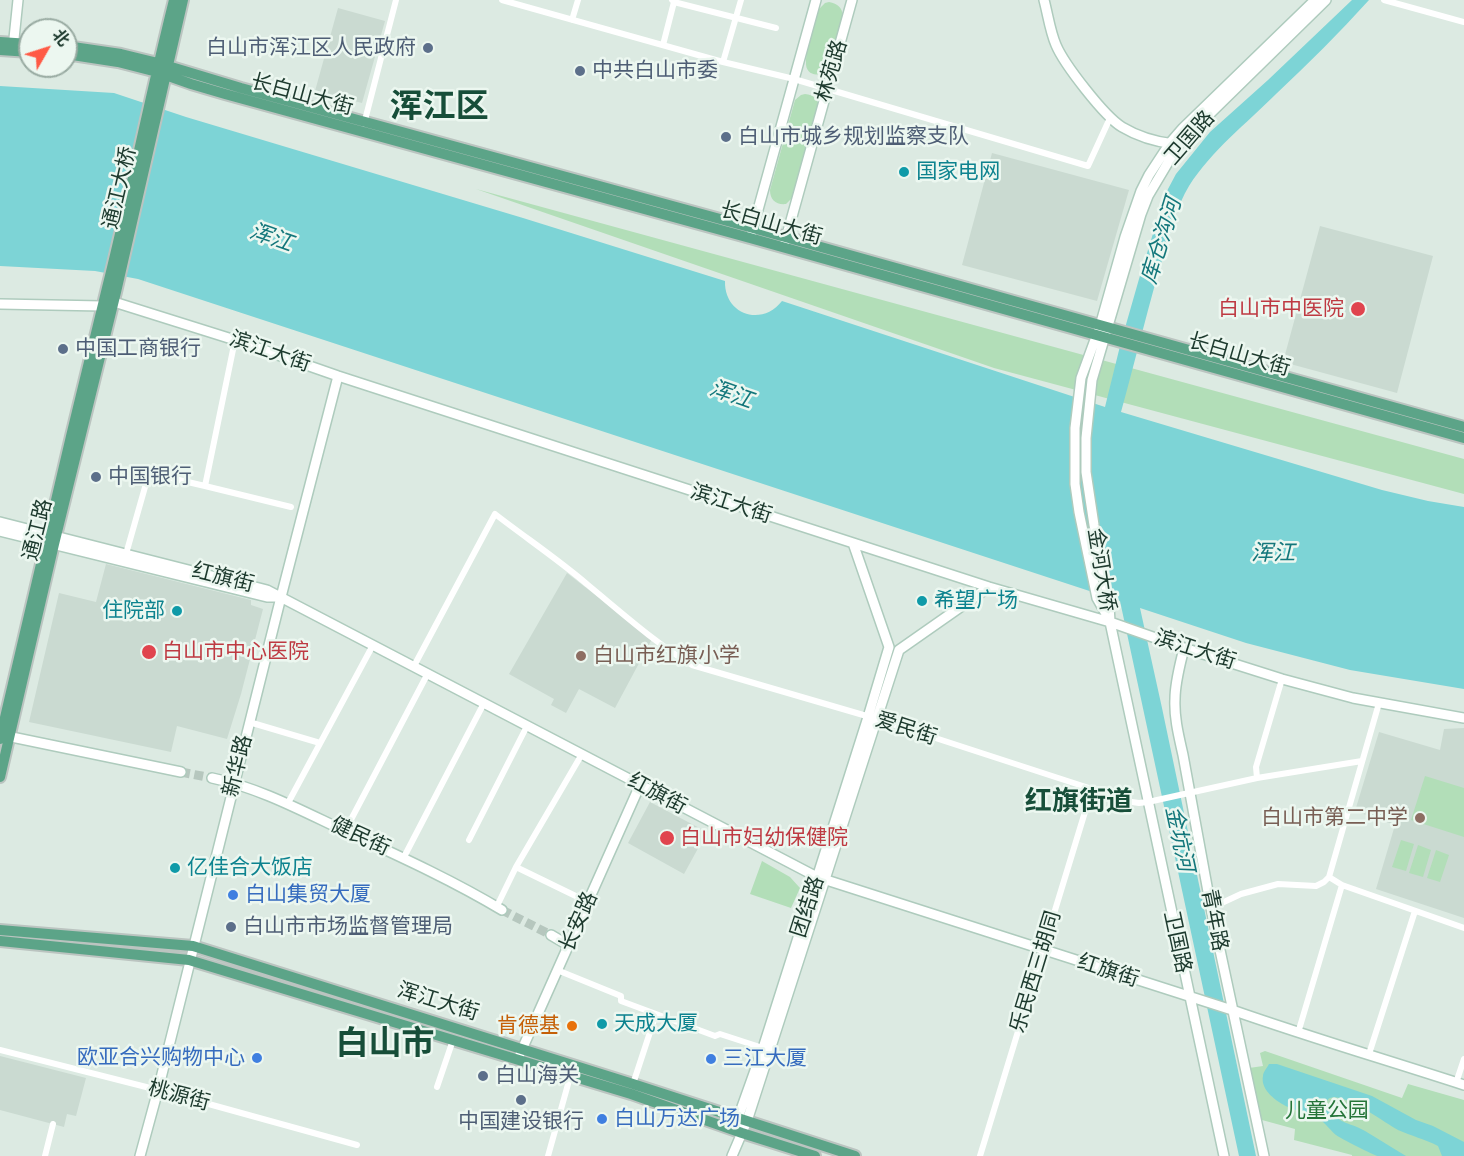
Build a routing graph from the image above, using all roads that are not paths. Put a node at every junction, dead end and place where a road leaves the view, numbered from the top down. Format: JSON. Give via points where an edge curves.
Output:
{"nodes":[{"id":1,"x":18,"y":0,"type":"edge"},
{"id":2,"x":174,"y":0,"type":"edge"},
{"id":3,"x":183,"y":0,"type":"edge"},
{"id":4,"x":396,"y":0,"type":"edge"},
{"id":5,"x":502,"y":0,"type":"edge"},
{"id":6,"x":527,"y":0,"type":"edge"},
{"id":7,"x":578,"y":0,"type":"edge"},
{"id":8,"x":741,"y":0,"type":"edge"},
{"id":9,"x":816,"y":0,"type":"edge"},
{"id":10,"x":852,"y":0,"type":"edge"},
{"id":11,"x":1044,"y":0,"type":"edge"},
{"id":12,"x":1316,"y":0,"type":"edge"},
{"id":13,"x":1326,"y":0,"type":"edge"},
{"id":14,"x":1384,"y":0,"type":"edge"},
{"id":15,"x":673,"y":1,"type":"edge"},
{"id":16,"x":534,"y":8,"type":"junction"},
{"id":17,"x":736,"y":18,"type":"junction"},
{"id":18,"x":572,"y":20,"type":"junction"},
{"id":19,"x":1464,"y":22,"type":"edge"},
{"id":20,"x":776,"y":28,"type":"dead end"},
{"id":21,"x":0,"y":42,"type":"edge"},
{"id":22,"x":663,"y":45,"type":"junction"},
{"id":23,"x":18,"y":46,"type":"edge"},
{"id":24,"x":13,"y":47,"type":"junction"},
{"id":25,"x":18,"y":48,"type":"edge"},
{"id":26,"x":78,"y":48,"type":"edge"},
{"id":27,"x":0,"y":50,"type":"edge"},
{"id":28,"x":78,"y":56,"type":"edge"},
{"id":29,"x":723,"y":62,"type":"junction"},
{"id":30,"x":162,"y":69,"type":"junction"},
{"id":31,"x":794,"y":79,"type":"junction"},
{"id":32,"x":827,"y":88,"type":"junction"},
{"id":33,"x":1110,"y":118,"type":"junction"},
{"id":34,"x":364,"y":126,"type":"junction"},
{"id":35,"x":1174,"y":144,"type":"junction"},
{"id":36,"x":751,"y":233,"type":"junction"},
{"id":37,"x":785,"y":243,"type":"junction"},
{"id":38,"x":112,"y":294,"type":"junction"},
{"id":39,"x":0,"y":304,"type":"edge"},
{"id":40,"x":102,"y":306,"type":"junction"},
{"id":41,"x":1102,"y":332,"type":"junction"},
{"id":42,"x":235,"y":340,"type":"junction"},
{"id":43,"x":1141,"y":342,"type":"junction"},
{"id":44,"x":338,"y":376,"type":"junction"},
{"id":45,"x":1081,"y":378,"type":"joint"},
{"id":46,"x":1092,"y":380,"type":"joint"},
{"id":47,"x":1464,"y":427,"type":"edge"},
{"id":48,"x":1464,"y":438,"type":"edge"},
{"id":49,"x":205,"y":486,"type":"junction"},
{"id":50,"x":291,"y":507,"type":"dead end"},
{"id":51,"x":0,"y":522,"type":"edge"},
{"id":52,"x":0,"y":531,"type":"edge"},
{"id":53,"x":51,"y":539,"type":"junction"},
{"id":54,"x":853,"y":543,"type":"junction"},
{"id":55,"x":126,"y":554,"type":"junction"},
{"id":56,"x":989,"y":587,"type":"junction"},
{"id":57,"x":281,"y":597,"type":"junction"},
{"id":58,"x":1110,"y":621,"type":"junction"},
{"id":59,"x":373,"y":645,"type":"junction"},
{"id":60,"x":894,"y":648,"type":"junction"},
{"id":61,"x":1184,"y":648,"type":"junction"},
{"id":62,"x":414,"y":666,"type":"junction"},
{"id":63,"x":428,"y":673,"type":"junction"},
{"id":64,"x":1282,"y":678,"type":"junction"},
{"id":65,"x":484,"y":703,"type":"junction"},
{"id":66,"x":1379,"y":703,"type":"junction"},
{"id":67,"x":873,"y":718,"type":"junction"},
{"id":68,"x":1464,"y":718,"type":"edge"},
{"id":69,"x":249,"y":722,"type":"junction"},
{"id":70,"x":527,"y":726,"type":"junction"},
{"id":71,"x":3,"y":736,"type":"edge"},
{"id":72,"x":320,"y":743,"type":"junction"},
{"id":73,"x":582,"y":754,"type":"junction"},
{"id":74,"x":1362,"y":761,"type":"junction"},
{"id":75,"x":182,"y":772,"type":"tunnel mouth"},
{"id":76,"x":0,"y":777,"type":"edge"},
{"id":77,"x":212,"y":778,"type":"tunnel mouth"},
{"id":78,"x":1257,"y":778,"type":"junction"},
{"id":79,"x":234,"y":783,"type":"junction"},
{"id":80,"x":640,"y":785,"type":"junction"},
{"id":81,"x":1092,"y":789,"type":"junction"},
{"id":82,"x":1188,"y":793,"type":"junction"},
{"id":83,"x":1153,"y":802,"type":"junction"},
{"id":84,"x":288,"y":803,"type":"junction"},
{"id":85,"x":345,"y":831,"type":"junction"},
{"id":86,"x":469,"y":840,"type":"dead end"},
{"id":87,"x":404,"y":857,"type":"junction"},
{"id":88,"x":516,"y":867,"type":"junction"},
{"id":89,"x":1329,"y":877,"type":"junction"},
{"id":90,"x":821,"y":878,"type":"junction"},
{"id":91,"x":1342,"y":885,"type":"junction"},
{"id":92,"x":588,"y":902,"type":"junction"},
{"id":93,"x":500,"y":908,"type":"joint"},
{"id":94,"x":1211,"y":908,"type":"junction"},
{"id":95,"x":1414,"y":911,"type":"junction"},
{"id":96,"x":1464,"y":928,"type":"edge"},
{"id":97,"x":0,"y":930,"type":"edge"},
{"id":98,"x":551,"y":935,"type":"tunnel mouth"},
{"id":99,"x":0,"y":941,"type":"edge"},
{"id":100,"x":568,"y":945,"type":"junction"},
{"id":101,"x":193,"y":946,"type":"junction"},
{"id":102,"x":1042,"y":950,"type":"junction"},
{"id":103,"x":189,"y":960,"type":"junction"},
{"id":104,"x":557,"y":970,"type":"junction"},
{"id":105,"x":1194,"y":998,"type":"junction"},
{"id":106,"x":1229,"y":1009,"type":"junction"},
{"id":107,"x":656,"y":1014,"type":"junction"},
{"id":108,"x":1298,"y":1033,"type":"junction"},
{"id":109,"x":453,"y":1040,"type":"junction"},
{"id":110,"x":763,"y":1048,"type":"junction"},
{"id":111,"x":0,"y":1050,"type":"edge"},
{"id":112,"x":520,"y":1054,"type":"junction"},
{"id":113,"x":1369,"y":1054,"type":"junction"},
{"id":114,"x":1464,"y":1059,"type":"edge"},
{"id":115,"x":570,"y":1077,"type":"junction"},
{"id":116,"x":633,"y":1083,"type":"junction"},
{"id":117,"x":1460,"y":1084,"type":"edge"},
{"id":118,"x":437,"y":1087,"type":"dead end"},
{"id":119,"x":158,"y":1090,"type":"junction"},
{"id":120,"x":743,"y":1119,"type":"junction"},
{"id":121,"x":53,"y":1124,"type":"dead end"},
{"id":122,"x":742,"y":1133,"type":"junction"},
{"id":123,"x":357,"y":1145,"type":"dead end"},
{"id":124,"x":45,"y":1156,"type":"edge"},
{"id":125,"x":140,"y":1156,"type":"edge"},
{"id":126,"x":548,"y":1156,"type":"edge"},
{"id":127,"x":732,"y":1156,"type":"edge"},
{"id":128,"x":815,"y":1156,"type":"edge"},
{"id":129,"x":855,"y":1156,"type":"edge"},
{"id":130,"x":980,"y":1156,"type":"edge"},
{"id":131,"x":1224,"y":1156,"type":"edge"},
{"id":132,"x":1264,"y":1156,"type":"edge"}],
"edges":[{"from":1,"to":24,"type":"street"},
{"from":2,"to":30,"type":"main road"},
{"from":3,"to":30,"type":"main road"},
{"from":4,"to":34,"type":"street"},
{"from":5,"to":16,"type":"street"},
{"from":6,"to":16,"type":"street"},
{"from":7,"to":18,"type":"street"},
{"from":8,"to":17,"type":"street"},
{"from":9,"to":31,"type":"street","name":"林苑路"},
{"from":10,"to":32,"type":"street","name":"林苑路"},
{"from":11,"to":33,"type":"street","via":[[1056,46]]},
{"from":12,"to":35,"type":"street","name":"卫国路","via":[[1183,128]]},
{"from":13,"to":35,"type":"street","name":"卫国路"},
{"from":14,"to":19,"type":"street"},
{"from":15,"to":17,"type":"street"},
{"from":15,"to":22,"type":"street"},
{"from":16,"to":18,"type":"street"},
{"from":17,"to":20,"type":"street"},
{"from":17,"to":29,"type":"street"},
{"from":18,"to":22,"type":"street"},
{"from":21,"to":24,"type":"main road"},
{"from":22,"to":29,"type":"street"},
{"from":23,"to":24,"type":"main road"},
{"from":24,"to":25,"type":"main road"},
{"from":24,"to":27,"type":"main road"},
{"from":26,"to":30,"type":"main road","name":"长白山大街","via":[[121,54]]},
{"from":28,"to":30,"type":"main road","name":"长白山大街"},
{"from":29,"to":31,"type":"street"},
{"from":30,"to":34,"type":"main road","name":"长白山大街","via":[[191,84]]},
{"from":30,"to":38,"type":"main road","name":"通江大桥"},
{"from":31,"to":32,"type":"street"},
{"from":31,"to":36,"type":"street","name":"林苑路"},
{"from":32,"to":33,"type":"street","via":[[1088,166]]},
{"from":32,"to":37,"type":"street","name":"林苑路"},
{"from":33,"to":35,"type":"street","via":[[1138,135]]},
{"from":34,"to":36,"type":"main road","name":"长白山大街"},
{"from":35,"to":41,"type":"street","name":"卫国路","via":[[1140,214]]},
{"from":36,"to":37,"type":"main road","name":"长白山大街"},
{"from":37,"to":41,"type":"main road","name":"长白山大街"},
{"from":38,"to":40,"type":"main road","name":"通江路"},
{"from":38,"to":42,"type":"street","name":"滨江大街"},
{"from":38,"to":53,"type":"main road","name":"通江路"},
{"from":39,"to":40,"type":"street"},
{"from":40,"to":53,"type":"main road","name":"通江路"},
{"from":41,"to":43,"type":"main road","name":"长白山大街"},
{"from":41,"to":45,"type":"street","name":"卫国路"},
{"from":41,"to":46,"type":"street","name":"卫国路"},
{"from":42,"to":44,"type":"street","name":"滨江大街"},
{"from":42,"to":49,"type":"street"},
{"from":43,"to":47,"type":"main road","name":"长白山大街"},
{"from":43,"to":48,"type":"main road","name":"长白山大街"},
{"from":44,"to":54,"type":"street","name":"滨江大街"},
{"from":44,"to":57,"type":"street","name":"新华路"},
{"from":45,"to":58,"type":"street","name":"金河大桥","via":[[1075,428],[1075,484],[1097,598]]},
{"from":46,"to":58,"type":"street","name":"金河大桥","via":[[1086,472]]},
{"from":49,"to":50,"type":"street"},
{"from":49,"to":55,"type":"street","via":[[150,473]]},
{"from":51,"to":53,"type":"street","name":"红旗街"},
{"from":52,"to":53,"type":"street"},
{"from":53,"to":55,"type":"street","name":"红旗街"},
{"from":53,"to":57,"type":"street","via":[[267,597]]},
{"from":53,"to":71,"type":"main road","name":"通江路"},
{"from":54,"to":56,"type":"street","name":"滨江大街"},
{"from":54,"to":60,"type":"street"},
{"from":55,"to":57,"type":"street","name":"红旗街","via":[[267,590]]},
{"from":56,"to":58,"type":"street","name":"滨江大街"},
{"from":56,"to":60,"type":"street"},
{"from":57,"to":59,"type":"street","name":"红旗街"},
{"from":57,"to":69,"type":"street","name":"新华路"},
{"from":58,"to":61,"type":"street","name":"滨江大街"},
{"from":58,"to":83,"type":"street","name":"卫国路"},
{"from":59,"to":62,"type":"street","name":"红旗街"},
{"from":59,"to":72,"type":"street"},
{"from":60,"to":67,"type":"street","name":"团结路"},
{"from":61,"to":64,"type":"street","name":"滨江大街"},
{"from":61,"to":82,"type":"street","name":"青年路","via":[[1176,681],[1175,709]]},
{"from":62,"to":63,"type":"street","name":"红旗街"},
{"from":62,"to":67,"type":"street","name":"爱民街","via":[[495,514],[692,664]]},
{"from":63,"to":65,"type":"street","name":"红旗街"},
{"from":63,"to":85,"type":"street"},
{"from":64,"to":66,"type":"street","name":"滨江大街"},
{"from":64,"to":78,"type":"street","via":[[1256,767]]},
{"from":65,"to":70,"type":"street","name":"红旗街"},
{"from":65,"to":87,"type":"street"},
{"from":66,"to":68,"type":"street","name":"滨江大街"},
{"from":66,"to":74,"type":"street"},
{"from":67,"to":81,"type":"street","name":"爱民街"},
{"from":67,"to":90,"type":"street","name":"团结路"},
{"from":69,"to":72,"type":"street"},
{"from":69,"to":79,"type":"street","name":"新华路"},
{"from":70,"to":73,"type":"street","name":"红旗街"},
{"from":70,"to":86,"type":"street"},
{"from":71,"to":75,"type":"street"},
{"from":71,"to":76,"type":"main road","name":"通江路"},
{"from":72,"to":84,"type":"street"},
{"from":73,"to":80,"type":"street","name":"红旗街"},
{"from":73,"to":88,"type":"street"},
{"from":74,"to":78,"type":"street","name":"爱民街"},
{"from":74,"to":89,"type":"street"},
{"from":77,"to":79,"type":"street","name":"健民街"},
{"from":78,"to":82,"type":"street","name":"爱民街"},
{"from":79,"to":84,"type":"street","name":"健民街"},
{"from":79,"to":101,"type":"street","name":"新华路"},
{"from":80,"to":90,"type":"street","name":"红旗街"},
{"from":80,"to":92,"type":"street","name":"长安路"},
{"from":81,"to":83,"type":"street","name":"爱民街","via":[[1132,802]]},
{"from":81,"to":102,"type":"street","name":"乐民西三胡同"},
{"from":82,"to":83,"type":"street","name":"爱民街"},
{"from":82,"to":94,"type":"street","name":"青年路"},
{"from":83,"to":105,"type":"street","name":"卫国路"},
{"from":84,"to":85,"type":"street","name":"健民街"},
{"from":85,"to":87,"type":"street","name":"健民街"},
{"from":87,"to":93,"type":"street","name":"健民街"},
{"from":88,"to":92,"type":"street"},
{"from":88,"to":93,"type":"street"},
{"from":89,"to":91,"type":"street"},
{"from":89,"to":94,"type":"street","via":[[1316,886],[1278,884],[1241,894]]},
{"from":90,"to":102,"type":"street","name":"红旗街"},
{"from":90,"to":110,"type":"street","name":"团结路"},
{"from":90,"to":120,"type":"street","name":"团结路"},
{"from":91,"to":95,"type":"street"},
{"from":91,"to":108,"type":"street"},
{"from":92,"to":100,"type":"street","name":"长安路"},
{"from":94,"to":106,"type":"street","name":"青年路"},
{"from":95,"to":96,"type":"street"},
{"from":95,"to":113,"type":"street"},
{"from":97,"to":101,"type":"main road","name":"浑江大街"},
{"from":98,"to":100,"type":"street"},
{"from":99,"to":103,"type":"main road","name":"浑江大街"},
{"from":100,"to":104,"type":"street","name":"长安路"},
{"from":101,"to":103,"type":"street","name":"新华路"},
{"from":101,"to":112,"type":"main road","name":"浑江大街"},
{"from":102,"to":105,"type":"street","name":"红旗街"},
{"from":102,"to":130,"type":"street","name":"乐民西三胡同"},
{"from":103,"to":109,"type":"main road","name":"浑江大街"},
{"from":103,"to":119,"type":"street","name":"新华路"},
{"from":104,"to":107,"type":"street"},
{"from":104,"to":112,"type":"street","name":"长安路"},
{"from":105,"to":106,"type":"street","name":"红旗街"},
{"from":105,"to":131,"type":"street","name":"卫国路"},
{"from":106,"to":108,"type":"street","name":"红旗街"},
{"from":106,"to":132,"type":"street","name":"青年路"},
{"from":107,"to":110,"type":"street","via":[[715,1036],[720,1034]]},
{"from":107,"to":116,"type":"street"},
{"from":108,"to":113,"type":"street","name":"红旗街"},
{"from":109,"to":112,"type":"main road","name":"浑江大街"},
{"from":109,"to":118,"type":"street"},
{"from":110,"to":120,"type":"street","name":"团结路"},
{"from":111,"to":119,"type":"street","name":"桃源街"},
{"from":112,"to":115,"type":"main road","name":"浑江大街"},
{"from":112,"to":116,"type":"main road","name":"浑江大街"},
{"from":113,"to":117,"type":"street","name":"红旗街"},
{"from":114,"to":117,"type":"street"},
{"from":115,"to":122,"type":"main road","name":"浑江大街"},
{"from":115,"to":126,"type":"street"},
{"from":116,"to":120,"type":"main road","name":"浑江大街"},
{"from":119,"to":123,"type":"street","name":"桃源街"},
{"from":119,"to":125,"type":"street","name":"新华路"},
{"from":120,"to":122,"type":"street","name":"团结路"},
{"from":120,"to":129,"type":"main road","name":"浑江大街"},
{"from":121,"to":124,"type":"street"},
{"from":122,"to":127,"type":"street","name":"团结路"},
{"from":122,"to":128,"type":"main road","name":"浑江大街"}]}
